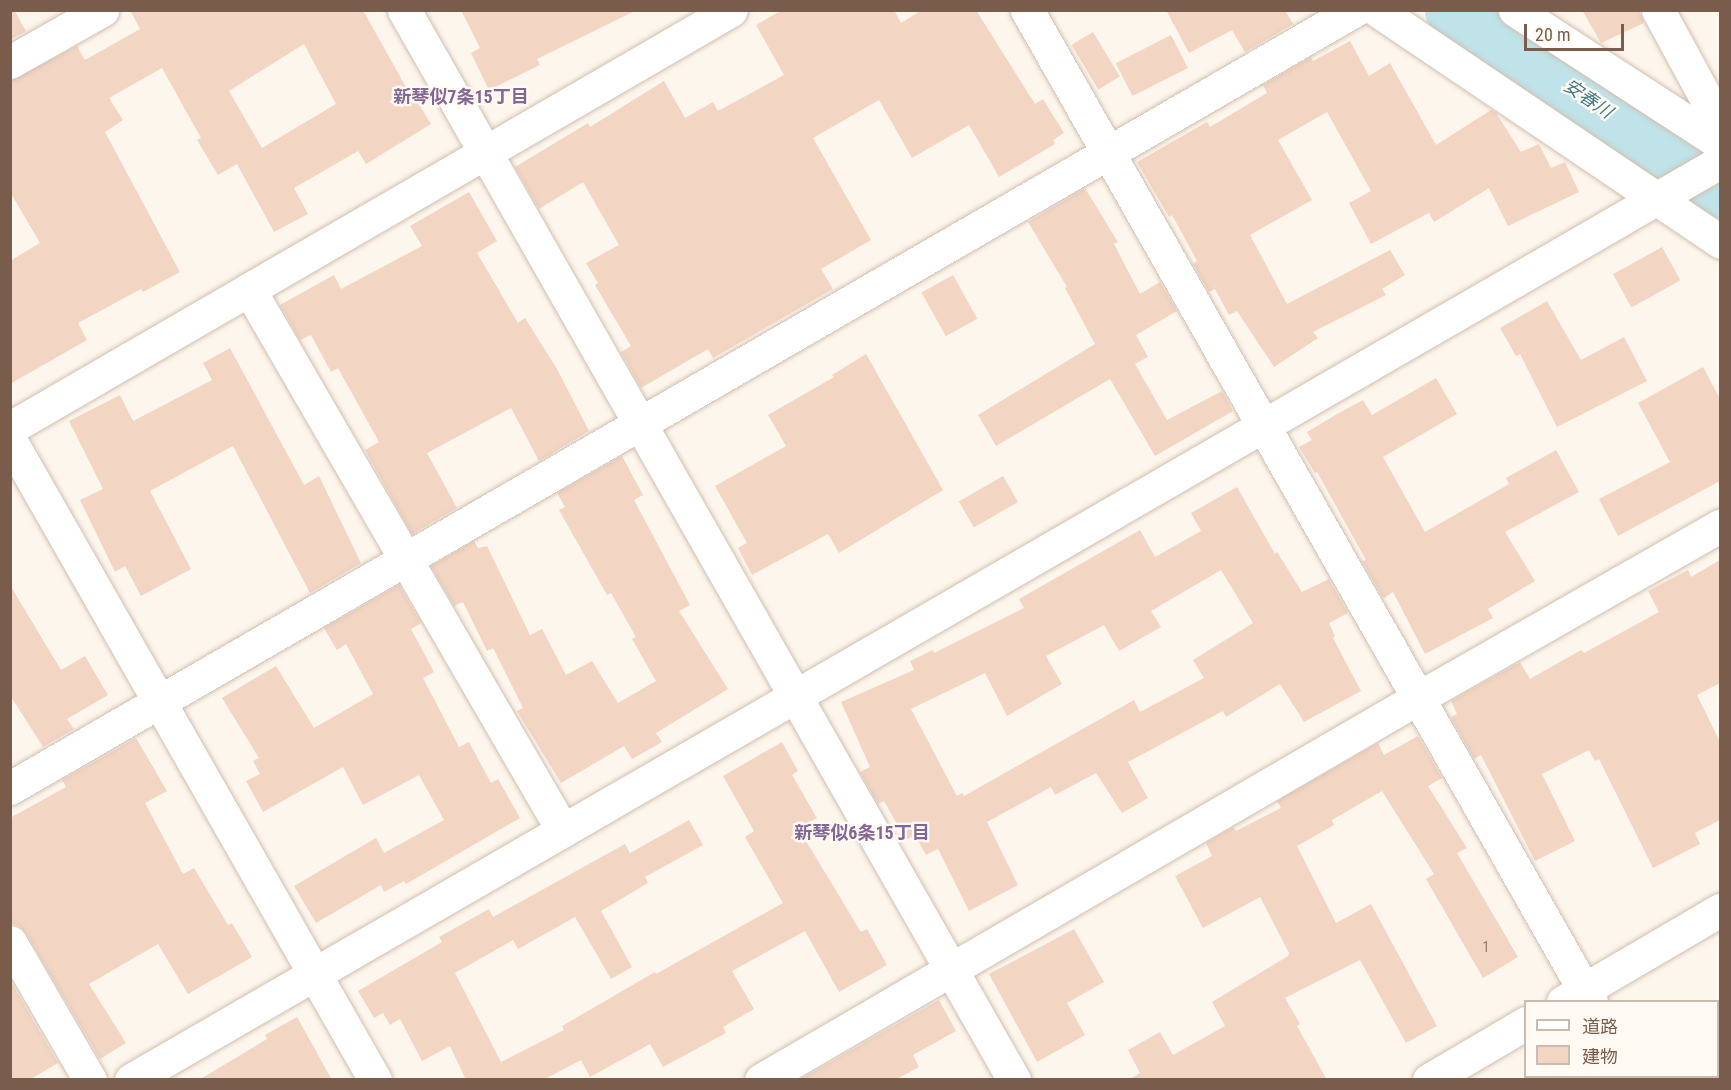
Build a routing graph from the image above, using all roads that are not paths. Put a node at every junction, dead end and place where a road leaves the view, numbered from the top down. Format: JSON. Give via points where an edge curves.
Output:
{"nodes":[{"id":1,"x":102,"y":10,"type":"edge"},
{"id":2,"x":404,"y":10,"type":"edge"},
{"id":3,"x":731,"y":10,"type":"edge"},
{"id":4,"x":1027,"y":10,"type":"edge"},
{"id":5,"x":1355,"y":10,"type":"edge"},
{"id":6,"x":1377,"y":10,"type":"edge"},
{"id":7,"x":1515,"y":10,"type":"edge"},
{"id":8,"x":1658,"y":10,"type":"edge"},
{"id":9,"x":10,"y":62,"type":"edge"},
{"id":10,"x":1720,"y":124,"type":"edge"},
{"id":11,"x":485,"y":152,"type":"junction"},
{"id":12,"x":1108,"y":154,"type":"junction"},
{"id":13,"x":1719,"y":156,"type":"edge"},
{"id":14,"x":1669,"y":193,"type":"junction"},
{"id":15,"x":1720,"y":242,"type":"edge"},
{"id":16,"x":249,"y":290,"type":"junction"},
{"id":17,"x":641,"y":424,"type":"junction"},
{"id":18,"x":1264,"y":427,"type":"junction"},
{"id":19,"x":10,"y":428,"type":"edge"},
{"id":20,"x":10,"y":440,"type":"edge"},
{"id":21,"x":1720,"y":526,"type":"edge"},
{"id":22,"x":406,"y":560,"type":"junction"},
{"id":23,"x":796,"y":694,"type":"junction"},
{"id":24,"x":1418,"y":698,"type":"junction"},
{"id":25,"x":160,"y":702,"type":"junction"},
{"id":26,"x":10,"y":788,"type":"edge"},
{"id":27,"x":563,"y":831,"type":"junction"},
{"id":28,"x":1720,"y":910,"type":"edge"},
{"id":29,"x":10,"y":942,"type":"edge"},
{"id":30,"x":953,"y":970,"type":"junction"},
{"id":31,"x":315,"y":974,"type":"junction"},
{"id":32,"x":1579,"y":997,"type":"edge"},
{"id":33,"x":1524,"y":1024,"type":"edge"},
{"id":34,"x":90,"y":1080,"type":"edge"},
{"id":35,"x":131,"y":1080,"type":"edge"},
{"id":36,"x":375,"y":1080,"type":"edge"},
{"id":37,"x":761,"y":1080,"type":"edge"},
{"id":38,"x":1014,"y":1080,"type":"edge"},
{"id":39,"x":1429,"y":1080,"type":"edge"}],
"edges":[{"from":1,"to":9,"type":"street"},
{"from":2,"to":11,"type":"street"},
{"from":3,"to":11,"type":"street"},
{"from":4,"to":12,"type":"street"},
{"from":5,"to":12,"type":"street"},
{"from":6,"to":14,"type":"street"},
{"from":7,"to":13,"type":"street"},
{"from":8,"to":10,"type":"street"},
{"from":11,"to":16,"type":"street"},
{"from":11,"to":17,"type":"street"},
{"from":12,"to":17,"type":"street"},
{"from":12,"to":18,"type":"street"},
{"from":13,"to":14,"type":"street"},
{"from":14,"to":15,"type":"street"},
{"from":14,"to":18,"type":"street"},
{"from":16,"to":19,"type":"street"},
{"from":16,"to":22,"type":"street"},
{"from":17,"to":22,"type":"street"},
{"from":17,"to":23,"type":"street"},
{"from":18,"to":23,"type":"street"},
{"from":18,"to":24,"type":"street"},
{"from":20,"to":25,"type":"street"},
{"from":21,"to":24,"type":"street"},
{"from":22,"to":25,"type":"street"},
{"from":22,"to":27,"type":"street"},
{"from":23,"to":27,"type":"street"},
{"from":23,"to":30,"type":"street"},
{"from":24,"to":30,"type":"street"},
{"from":24,"to":32,"type":"street"},
{"from":25,"to":26,"type":"street"},
{"from":25,"to":31,"type":"street"},
{"from":27,"to":31,"type":"street"},
{"from":28,"to":32,"type":"street"},
{"from":29,"to":34,"type":"street"},
{"from":30,"to":37,"type":"street"},
{"from":30,"to":38,"type":"street"},
{"from":31,"to":35,"type":"street"},
{"from":31,"to":36,"type":"street"},
{"from":33,"to":39,"type":"street"}]}
